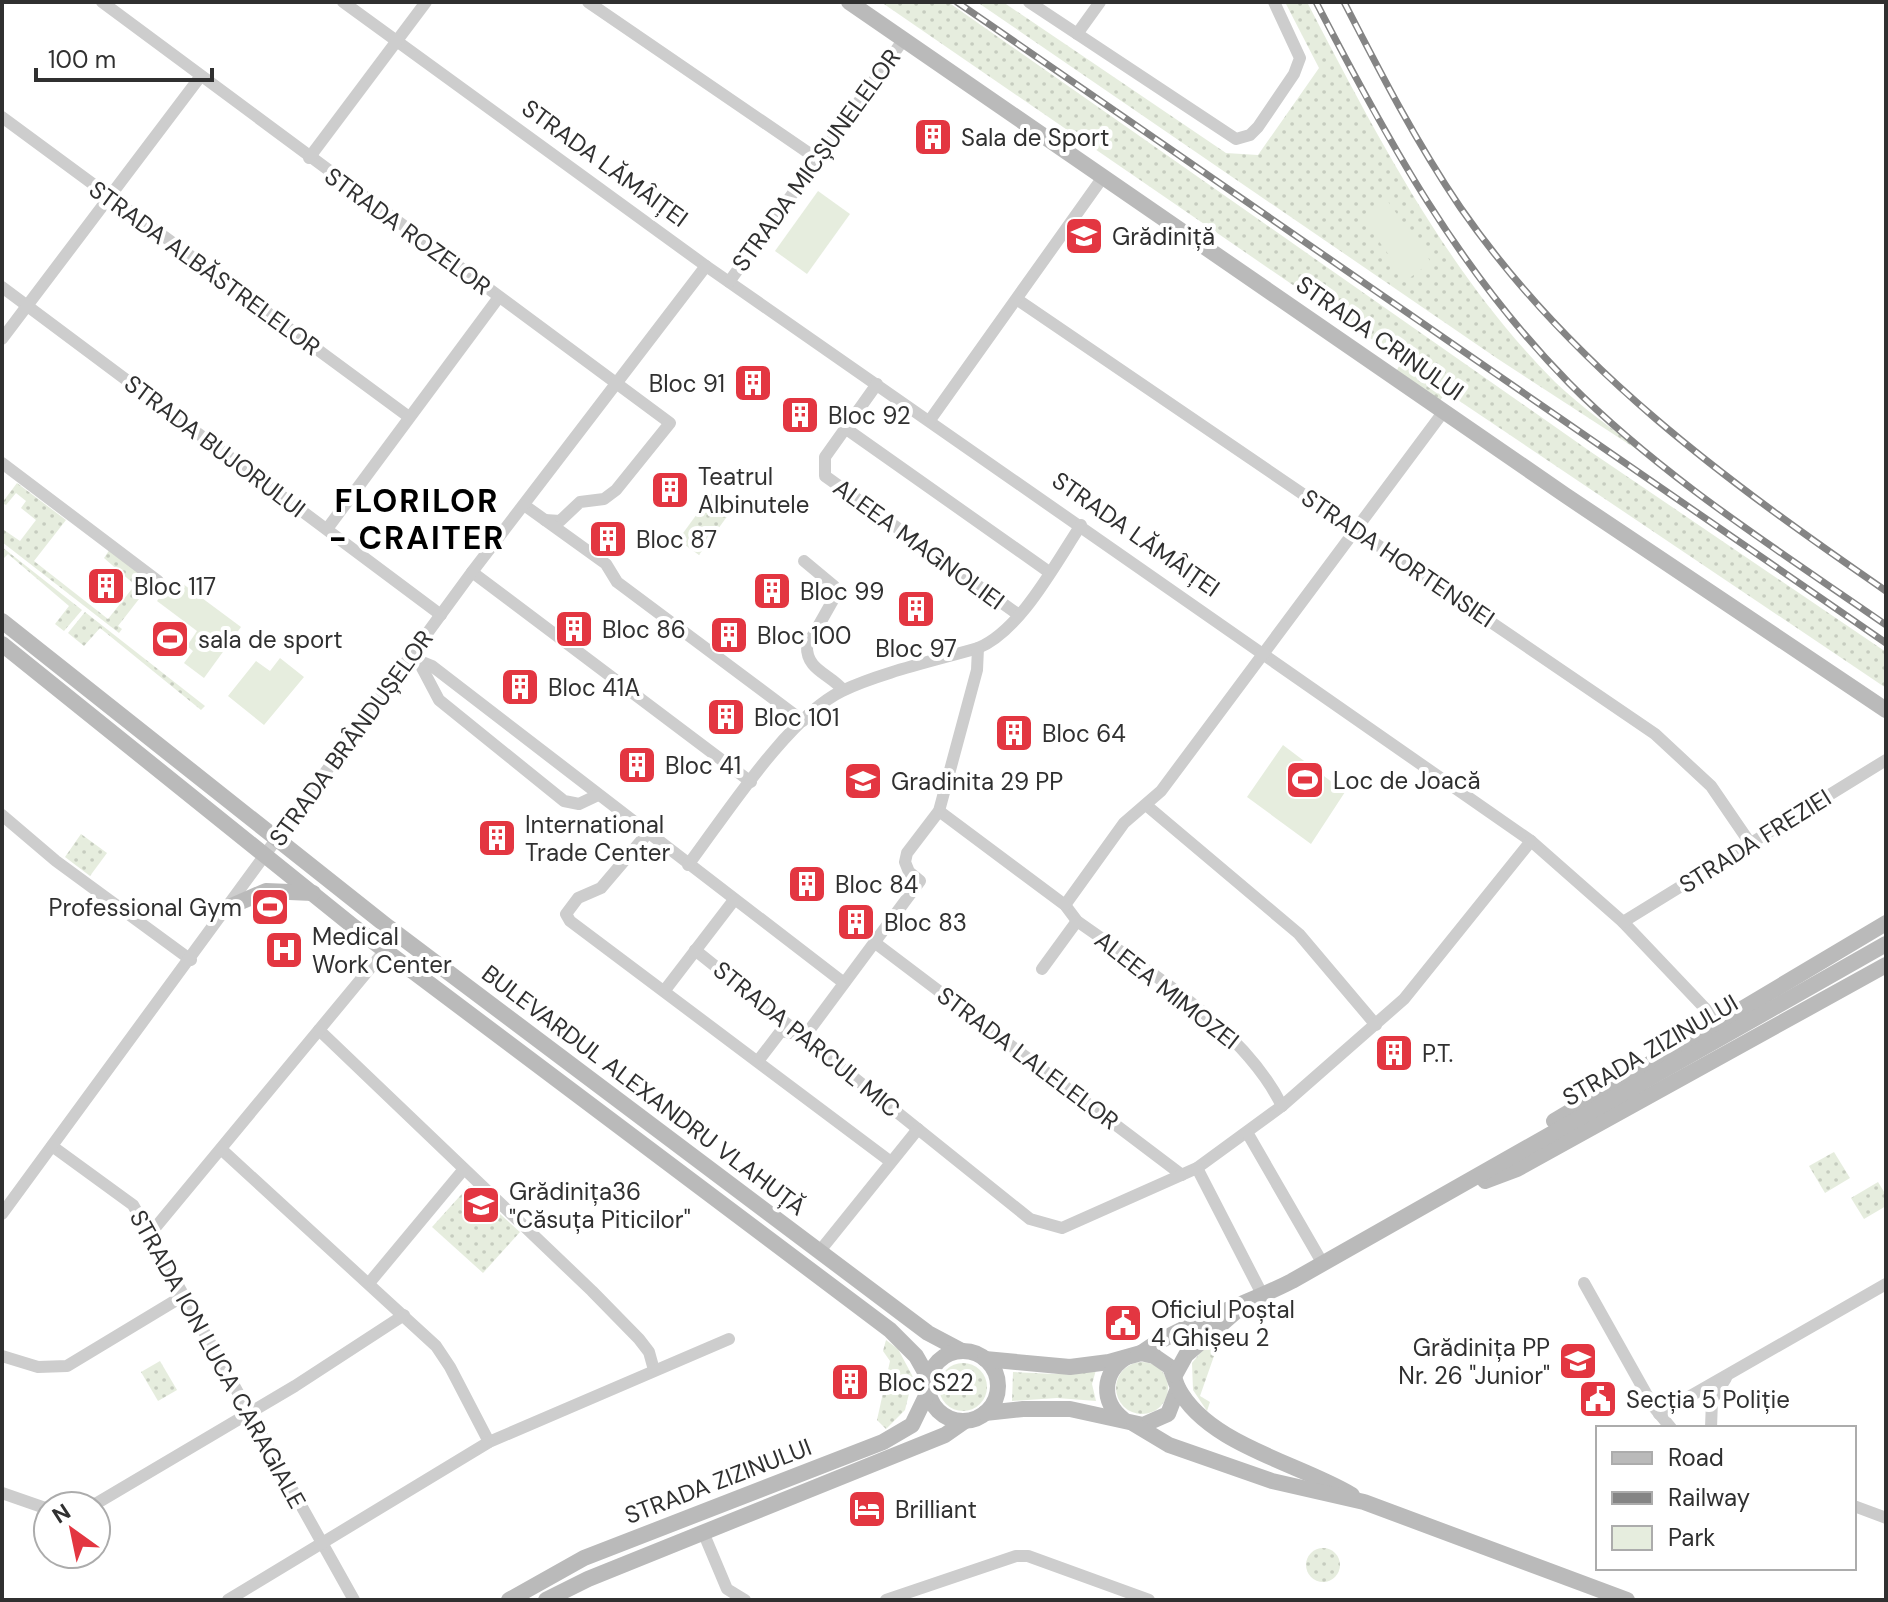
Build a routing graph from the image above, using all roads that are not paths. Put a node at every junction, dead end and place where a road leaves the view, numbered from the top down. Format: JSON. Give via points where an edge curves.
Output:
{"nodes":[{"id":1,"x":102,"y":2,"type":"edge"},
{"id":2,"x":343,"y":2,"type":"edge"},
{"id":3,"x":426,"y":2,"type":"edge"},
{"id":4,"x":588,"y":2,"type":"edge"},
{"id":5,"x":849,"y":2,"type":"edge"},
{"id":6,"x":1029,"y":2,"type":"edge"},
{"id":7,"x":1100,"y":2,"type":"edge"},
{"id":8,"x":1274,"y":2,"type":"edge"},
{"id":9,"x":1077,"y":34,"type":"junction"},
{"id":10,"x":904,"y":39,"type":"junction"},
{"id":11,"x":396,"y":41,"type":"junction"},
{"id":12,"x":200,"y":77,"type":"junction"},
{"id":13,"x":2,"y":117,"type":"edge"},
{"id":14,"x":309,"y":158,"type":"junction"},
{"id":15,"x":816,"y":158,"type":"junction"},
{"id":16,"x":1103,"y":177,"type":"junction"},
{"id":17,"x":109,"y":197,"type":"junction"},
{"id":18,"x":706,"y":266,"type":"junction"},
{"id":19,"x":729,"y":282,"type":"junction"},
{"id":20,"x":2,"y":287,"type":"edge"},
{"id":21,"x":499,"y":297,"type":"junction"},
{"id":22,"x":1018,"y":300,"type":"junction"},
{"id":23,"x":27,"y":306,"type":"junction"},
{"id":24,"x":2,"y":339,"type":"edge"},
{"id":25,"x":617,"y":384,"type":"junction"},
{"id":26,"x":877,"y":384,"type":"junction"},
{"id":27,"x":1444,"y":411,"type":"junction"},
{"id":28,"x":409,"y":417,"type":"junction"},
{"id":29,"x":930,"y":420,"type":"junction"},
{"id":30,"x":845,"y":428,"type":"junction"},
{"id":31,"x":2,"y":463,"type":"edge"},
{"id":32,"x":524,"y":505,"type":"junction"},
{"id":33,"x":545,"y":520,"type":"junction"},
{"id":34,"x":1081,"y":525,"type":"junction"},
{"id":35,"x":327,"y":529,"type":"junction"},
{"id":36,"x":1356,"y":529,"type":"junction"},
{"id":37,"x":804,"y":561,"type":"dead end"},
{"id":38,"x":472,"y":572,"type":"junction"},
{"id":39,"x":1049,"y":572,"type":"junction"},
{"id":40,"x":158,"y":581,"type":"dead end"},
{"id":41,"x":441,"y":615,"type":"junction"},
{"id":42,"x":1019,"y":615,"type":"junction"},
{"id":43,"x":2,"y":621,"type":"edge"},
{"id":44,"x":2,"y":644,"type":"edge"},
{"id":45,"x":978,"y":648,"type":"junction"},
{"id":46,"x":1264,"y":653,"type":"junction"},
{"id":47,"x":415,"y":660,"type":"junction"},
{"id":48,"x":843,"y":690,"type":"junction"},
{"id":49,"x":1886,"y":710,"type":"edge"},
{"id":50,"x":803,"y":721,"type":"junction"},
{"id":51,"x":1886,"y":760,"type":"edge"},
{"id":52,"x":751,"y":782,"type":"junction"},
{"id":53,"x":598,"y":795,"type":"junction"},
{"id":54,"x":1146,"y":805,"type":"junction"},
{"id":55,"x":939,"y":811,"type":"junction"},
{"id":56,"x":2,"y":815,"type":"edge"},
{"id":57,"x":647,"y":834,"type":"junction"},
{"id":58,"x":275,"y":839,"type":"junction"},
{"id":59,"x":1531,"y":841,"type":"junction"},
{"id":60,"x":1750,"y":843,"type":"junction"},
{"id":61,"x":265,"y":855,"type":"junction"},
{"id":62,"x":688,"y":865,"type":"junction"},
{"id":63,"x":313,"y":893,"type":"junction"},
{"id":64,"x":734,"y":900,"type":"junction"},
{"id":65,"x":1065,"y":905,"type":"junction"},
{"id":66,"x":229,"y":907,"type":"junction"},
{"id":67,"x":1077,"y":921,"type":"junction"},
{"id":68,"x":1623,"y":922,"type":"junction"},
{"id":69,"x":1886,"y":923,"type":"edge"},
{"id":70,"x":874,"y":942,"type":"junction"},
{"id":71,"x":1886,"y":944,"type":"edge"},
{"id":72,"x":386,"y":949,"type":"junction"},
{"id":73,"x":695,"y":950,"type":"junction"},
{"id":74,"x":191,"y":960,"type":"junction"},
{"id":75,"x":1886,"y":965,"type":"edge"},
{"id":76,"x":1042,"y":969,"type":"dead end"},
{"id":77,"x":844,"y":983,"type":"junction"},
{"id":78,"x":665,"y":990,"type":"junction"},
{"id":79,"x":1718,"y":1022,"type":"junction"},
{"id":80,"x":1376,"y":1025,"type":"junction"},
{"id":81,"x":319,"y":1030,"type":"junction"},
{"id":82,"x":805,"y":1036,"type":"junction"},
{"id":83,"x":758,"y":1061,"type":"junction"},
{"id":84,"x":1282,"y":1106,"type":"junction"},
{"id":85,"x":918,"y":1129,"type":"junction"},
{"id":86,"x":1248,"y":1134,"type":"junction"},
{"id":87,"x":52,"y":1146,"type":"junction"},
{"id":88,"x":221,"y":1149,"type":"junction"},
{"id":89,"x":891,"y":1162,"type":"junction"},
{"id":90,"x":1197,"y":1168,"type":"junction"},
{"id":91,"x":464,"y":1169,"type":"junction"},
{"id":92,"x":1182,"y":1175,"type":"junction"},
{"id":93,"x":1439,"y":1198,"type":"junction"},
{"id":94,"x":2,"y":1214,"type":"edge"},
{"id":95,"x":150,"y":1234,"type":"junction"},
{"id":96,"x":819,"y":1252,"type":"junction"},
{"id":97,"x":1323,"y":1264,"type":"junction"},
{"id":98,"x":370,"y":1282,"type":"junction"},
{"id":99,"x":1584,"y":1283,"type":"dead end"},
{"id":100,"x":1886,"y":1284,"type":"edge"},
{"id":101,"x":183,"y":1296,"type":"junction"},
{"id":102,"x":1263,"y":1296,"type":"junction"},
{"id":103,"x":1241,"y":1307,"type":"junction"},
{"id":104,"x":404,"y":1315,"type":"junction"},
{"id":105,"x":729,"y":1339,"type":"dead end"},
{"id":106,"x":962,"y":1351,"type":"junction"},
{"id":107,"x":1134,"y":1355,"type":"junction"},
{"id":108,"x":2,"y":1356,"type":"edge"},
{"id":109,"x":985,"y":1359,"type":"junction"},
{"id":110,"x":654,"y":1370,"type":"junction"},
{"id":111,"x":1730,"y":1372,"type":"junction"},
{"id":112,"x":1176,"y":1382,"type":"junction"},
{"id":113,"x":928,"y":1385,"type":"junction"},
{"id":114,"x":985,"y":1413,"type":"junction"},
{"id":115,"x":249,"y":1414,"type":"junction"},
{"id":116,"x":1659,"y":1414,"type":"junction"},
{"id":117,"x":965,"y":1421,"type":"junction"},
{"id":118,"x":1128,"y":1422,"type":"junction"},
{"id":119,"x":1710,"y":1423,"type":"edge"},
{"id":120,"x":1669,"y":1426,"type":"edge"},
{"id":121,"x":489,"y":1442,"type":"junction"},
{"id":122,"x":2,"y":1493,"type":"edge"},
{"id":123,"x":112,"y":1494,"type":"edge"},
{"id":124,"x":1364,"y":1502,"type":"junction"},
{"id":125,"x":32,"y":1503,"type":"edge"},
{"id":126,"x":1856,"y":1507,"type":"edge"},
{"id":127,"x":1886,"y":1518,"type":"edge"},
{"id":128,"x":703,"y":1532,"type":"junction"},
{"id":129,"x":323,"y":1545,"type":"junction"},
{"id":130,"x":554,"y":1598,"type":"edge"},
{"id":131,"x":228,"y":1600,"type":"edge"},
{"id":132,"x":354,"y":1600,"type":"edge"},
{"id":133,"x":509,"y":1600,"type":"edge"},
{"id":134,"x":745,"y":1600,"type":"edge"},
{"id":135,"x":886,"y":1600,"type":"edge"},
{"id":136,"x":1149,"y":1600,"type":"edge"},
{"id":137,"x":1627,"y":1600,"type":"edge"}],
"edges":[{"from":1,"to":12,"type":"street","name":"STRADA ROZELOR"},
{"from":2,"to":11,"type":"street","name":"STRADA LĂMÂIȚEI"},
{"from":3,"to":11,"type":"street"},
{"from":4,"to":15,"type":"street"},
{"from":5,"to":10,"type":"main road","name":"STRADA CRINULUI"},
{"from":6,"to":9,"type":"street"},
{"from":7,"to":9,"type":"street"},
{"from":8,"to":9,"type":"street","via":[[1300,58],[1258,127],[1243,139],[1229,136]]},
{"from":10,"to":15,"type":"street","name":"STRADA MICȘUNELELOR"},
{"from":10,"to":16,"type":"main road","name":"STRADA CRINULUI"},
{"from":11,"to":14,"type":"street"},
{"from":11,"to":18,"type":"street","name":"STRADA LĂMÂIȚEI"},
{"from":12,"to":14,"type":"street","name":"STRADA ROZELOR"},
{"from":12,"to":17,"type":"street"},
{"from":13,"to":17,"type":"street","name":"STRADA ALBĂSTRELELOR"},
{"from":14,"to":21,"type":"street","name":"STRADA ROZELOR"},
{"from":15,"to":19,"type":"street","name":"STRADA MICȘUNELELOR"},
{"from":16,"to":22,"type":"street"},
{"from":16,"to":27,"type":"main road","name":"STRADA CRINULUI"},
{"from":17,"to":23,"type":"street"},
{"from":17,"to":28,"type":"street","name":"STRADA ALBĂSTRELELOR"},
{"from":18,"to":19,"type":"street","name":"STRADA LĂMÂIȚEI"},
{"from":18,"to":25,"type":"street","name":"STRADA BRÂNDUȘELOR"},
{"from":19,"to":26,"type":"street","name":"STRADA LĂMÂIȚEI"},
{"from":20,"to":23,"type":"street","name":"STRADA BUJORULUI"},
{"from":21,"to":25,"type":"street","name":"STRADA ROZELOR"},
{"from":21,"to":28,"type":"street"},
{"from":22,"to":29,"type":"street"},
{"from":22,"to":36,"type":"street","name":"STRADA HORTENSIEI"},
{"from":23,"to":24,"type":"street"},
{"from":23,"to":35,"type":"street","name":"STRADA BUJORULUI"},
{"from":25,"to":32,"type":"street","name":"STRADA BRÂNDUȘELOR"},
{"from":25,"to":33,"type":"street","name":"STRADA ROZELOR","via":[[670,423],[610,496],[580,502],[560,521]]},
{"from":26,"to":29,"type":"street","name":"STRADA LĂMÂIȚEI"},
{"from":26,"to":30,"type":"street","name":"ALEEA MAGNOLIEI"},
{"from":27,"to":36,"type":"street"},
{"from":27,"to":49,"type":"main road","name":"STRADA CRINULUI"},
{"from":28,"to":35,"type":"street"},
{"from":29,"to":34,"type":"street","name":"STRADA LĂMÂIȚEI"},
{"from":30,"to":39,"type":"street"},
{"from":30,"to":42,"type":"street","name":"ALEEA MAGNOLIEI","via":[[823,463],[830,481]]},
{"from":31,"to":40,"type":"street"},
{"from":32,"to":33,"type":"street"},
{"from":32,"to":38,"type":"street","name":"STRADA BRÂNDUȘELOR"},
{"from":33,"to":50,"type":"street","via":[[606,564],[617,582]]},
{"from":34,"to":39,"type":"street","name":"ALEEA MAGNOLIEI"},
{"from":34,"to":46,"type":"street","name":"STRADA LĂMÂIȚEI"},
{"from":35,"to":41,"type":"street","name":"STRADA BUJORULUI"},
{"from":36,"to":46,"type":"street"},
{"from":36,"to":60,"type":"street","name":"STRADA HORTENSIEI","via":[[1655,734],[1711,786]]},
{"from":37,"to":48,"type":"street","via":[[837,593],[807,646],[807,656]]},
{"from":38,"to":41,"type":"street","name":"STRADA BRÂNDUȘELOR"},
{"from":38,"to":52,"type":"street"},
{"from":39,"to":42,"type":"street","name":"ALEEA MAGNOLIEI"},
{"from":41,"to":47,"type":"street","name":"STRADA BRÂNDUȘELOR"},
{"from":42,"to":45,"type":"street","name":"ALEEA MAGNOLIEI","via":[[1004,633]]},
{"from":43,"to":58,"type":"main road","name":"BULEVARDUL ALEXANDRU VLAHUȚĂ"},
{"from":44,"to":61,"type":"main road","name":"BULEVARDUL ALEXANDRU VLAHUȚĂ"},
{"from":45,"to":48,"type":"street","name":"ALEEA MAGNOLIEI"},
{"from":45,"to":55,"type":"street","via":[[977,670]]},
{"from":46,"to":54,"type":"street"},
{"from":46,"to":59,"type":"street","name":"STRADA LĂMÂIȚEI"},
{"from":47,"to":53,"type":"street","via":[[432,666]]},
{"from":47,"to":53,"type":"street","via":[[439,700],[564,801],[579,804]]},
{"from":47,"to":58,"type":"street","name":"STRADA BRÂNDUȘELOR"},
{"from":48,"to":50,"type":"street","name":"ALEEA MAGNOLIEI"},
{"from":50,"to":52,"type":"street","name":"ALEEA MAGNOLIEI"},
{"from":51,"to":60,"type":"street","name":"STRADA FREZIEI"},
{"from":52,"to":62,"type":"street","name":"ALEEA MAGNOLIEI"},
{"from":53,"to":57,"type":"street"},
{"from":54,"to":65,"type":"street","via":[[1124,823]]},
{"from":54,"to":80,"type":"street","via":[[1299,934]]},
{"from":55,"to":65,"type":"street","name":"ALEEA MIMOZEI"},
{"from":55,"to":70,"type":"street","via":[[907,853],[909,872],[920,881]]},
{"from":56,"to":74,"type":"street"},
{"from":57,"to":62,"type":"street"},
{"from":57,"to":78,"type":"street","name":"STRADA PARCUL MIC","via":[[601,888],[578,898],[566,914]]},
{"from":58,"to":61,"type":"street","name":"STRADA BRÂNDUȘELOR"},
{"from":58,"to":96,"type":"main road","name":"BULEVARDUL ALEXANDRU VLAHUȚĂ"},
{"from":59,"to":68,"type":"street","name":"STRADA LĂMÂIȚEI"},
{"from":59,"to":80,"type":"street","via":[[1404,999]]},
{"from":60,"to":68,"type":"street","name":"STRADA FREZIEI"},
{"from":61,"to":63,"type":"main road","name":"BULEVARDUL ALEXANDRU VLAHUȚĂ"},
{"from":61,"to":66,"type":"street","name":"STRADA BRÂNDUȘELOR"},
{"from":62,"to":64,"type":"street"},
{"from":63,"to":66,"type":"main road","via":[[266,891]]},
{"from":63,"to":72,"type":"main road","name":"BULEVARDUL ALEXANDRU VLAHUȚĂ"},
{"from":64,"to":73,"type":"street","name":"STRADA PARCUL MIC"},
{"from":64,"to":77,"type":"street"},
{"from":65,"to":67,"type":"street","name":"ALEEA MIMOZEI"},
{"from":66,"to":74,"type":"street","name":"STRADA BRÂNDUȘELOR"},
{"from":67,"to":76,"type":"street"},
{"from":67,"to":84,"type":"street","name":"ALEEA MIMOZEI","via":[[1230,1034],[1260,1068]]},
{"from":68,"to":79,"type":"street","name":"STRADA LĂMÂIȚEI"},
{"from":69,"to":79,"type":"main road"},
{"from":70,"to":77,"type":"street"},
{"from":70,"to":92,"type":"street","name":"STRADA LALELELOR"},
{"from":71,"to":93,"type":"main road","name":"STRADA ZIZINULUI"},
{"from":72,"to":81,"type":"street"},
{"from":72,"to":113,"type":"main road","name":"BULEVARDUL ALEXANDRU VLAHUȚĂ","via":[[890,1330],[916,1356]]},
{"from":73,"to":78,"type":"street","name":"STRADA PARCUL MIC"},
{"from":73,"to":82,"type":"street","name":"STRADA PARCUL MIC"},
{"from":74,"to":87,"type":"street","name":"STRADA BRÂNDUȘELOR"},
{"from":75,"to":93,"type":"main road","name":"STRADA ZIZINULUI","via":[[1517,1169]]},
{"from":77,"to":82,"type":"street"},
{"from":78,"to":83,"type":"street","name":"STRADA PARCUL MIC"},
{"from":79,"to":93,"type":"main road","name":"STRADA ZIZINULUI","via":[[1532,1134]]},
{"from":80,"to":84,"type":"street"},
{"from":81,"to":88,"type":"street"},
{"from":81,"to":91,"type":"street"},
{"from":82,"to":83,"type":"street","via":[[781,1031]]},
{"from":82,"to":85,"type":"street","name":"STRADA PARCUL MIC"},
{"from":83,"to":89,"type":"street","name":"STRADA PARCUL MIC"},
{"from":84,"to":86,"type":"street"},
{"from":85,"to":89,"type":"street"},
{"from":85,"to":92,"type":"street","name":"STRADA PARCUL MIC","via":[[1030,1219],[1062,1228]]},
{"from":86,"to":90,"type":"street"},
{"from":86,"to":97,"type":"street"},
{"from":87,"to":94,"type":"street","name":"STRADA BRÂNDUȘELOR"},
{"from":87,"to":95,"type":"street","name":"STRADA ION LUCA CARAGIALE","via":[[127,1199]]},
{"from":88,"to":95,"type":"street"},
{"from":88,"to":98,"type":"street"},
{"from":89,"to":96,"type":"street"},
{"from":90,"to":92,"type":"street"},
{"from":90,"to":102,"type":"street"},
{"from":91,"to":98,"type":"street"},
{"from":91,"to":110,"type":"street","via":[[639,1339]]},
{"from":93,"to":97,"type":"main road","name":"STRADA ZIZINULUI"},
{"from":95,"to":101,"type":"street","name":"STRADA ION LUCA CARAGIALE"},
{"from":96,"to":106,"type":"main road","name":"BULEVARDUL ALEXANDRU VLAHUȚĂ","via":[[928,1333]]},
{"from":97,"to":102,"type":"main road","name":"STRADA ZIZINULUI"},
{"from":98,"to":104,"type":"street"},
{"from":99,"to":116,"type":"street"},
{"from":100,"to":111,"type":"street"},
{"from":101,"to":108,"type":"street","via":[[67,1366],[38,1367]]},
{"from":101,"to":115,"type":"street","name":"STRADA ION LUCA CARAGIALE"},
{"from":102,"to":103,"type":"main road","name":"STRADA ZIZINULUI"},
{"from":103,"to":107,"type":"main road","name":"STRADA ZIZINULUI","via":[[1212,1314]]},
{"from":103,"to":112,"type":"main road","name":"STRADA ZIZINULUI","via":[[1186,1355]]},
{"from":104,"to":115,"type":"street"},
{"from":104,"to":121,"type":"street","via":[[450,1367]]},
{"from":105,"to":110,"type":"street"},
{"from":106,"to":109,"type":"main road"},
{"from":106,"to":113,"type":"main road","via":[[937,1363]]},
{"from":107,"to":109,"type":"main road","via":[[1062,1367]]},
{"from":107,"to":112,"type":"main road","via":[[1163,1360]]},
{"from":107,"to":118,"type":"main road","via":[[1113,1368],[1107,1384],[1109,1402]]},
{"from":109,"to":114,"type":"main road","via":[[998,1382],[997,1396]]},
{"from":110,"to":121,"type":"street"},
{"from":111,"to":116,"type":"street"},
{"from":111,"to":119,"type":"street","via":[[1712,1400]]},
{"from":112,"to":118,"type":"main road","via":[[1174,1406],[1161,1420]]},
{"from":112,"to":124,"type":"main road","via":[[1193,1412],[1218,1431]]},
{"from":113,"to":117,"type":"main road","via":[[941,1414]]},
{"from":113,"to":133,"type":"main road","name":"STRADA ZIZINULUI","via":[[912,1425],[883,1442],[584,1558]]},
{"from":114,"to":117,"type":"main road"},
{"from":114,"to":118,"type":"main road","via":[[1050,1408]]},
{"from":115,"to":123,"type":"street"},
{"from":115,"to":129,"type":"street","name":"STRADA ION LUCA CARAGIALE"},
{"from":116,"to":120,"type":"street"},
{"from":117,"to":128,"type":"main road","name":"STRADA ZIZINULUI","via":[[945,1435]]},
{"from":118,"to":124,"type":"main road","via":[[1169,1445],[1272,1481]]},
{"from":121,"to":129,"type":"street"},
{"from":122,"to":125,"type":"street"},
{"from":124,"to":137,"type":"main road"},
{"from":126,"to":127,"type":"street"},
{"from":128,"to":130,"type":"main road","name":"STRADA ZIZINULUI"},
{"from":128,"to":134,"type":"street","via":[[727,1589]]},
{"from":129,"to":131,"type":"street"},
{"from":129,"to":132,"type":"street","name":"STRADA ION LUCA CARAGIALE"},
{"from":135,"to":136,"type":"street","via":[[1016,1556]]}]}
